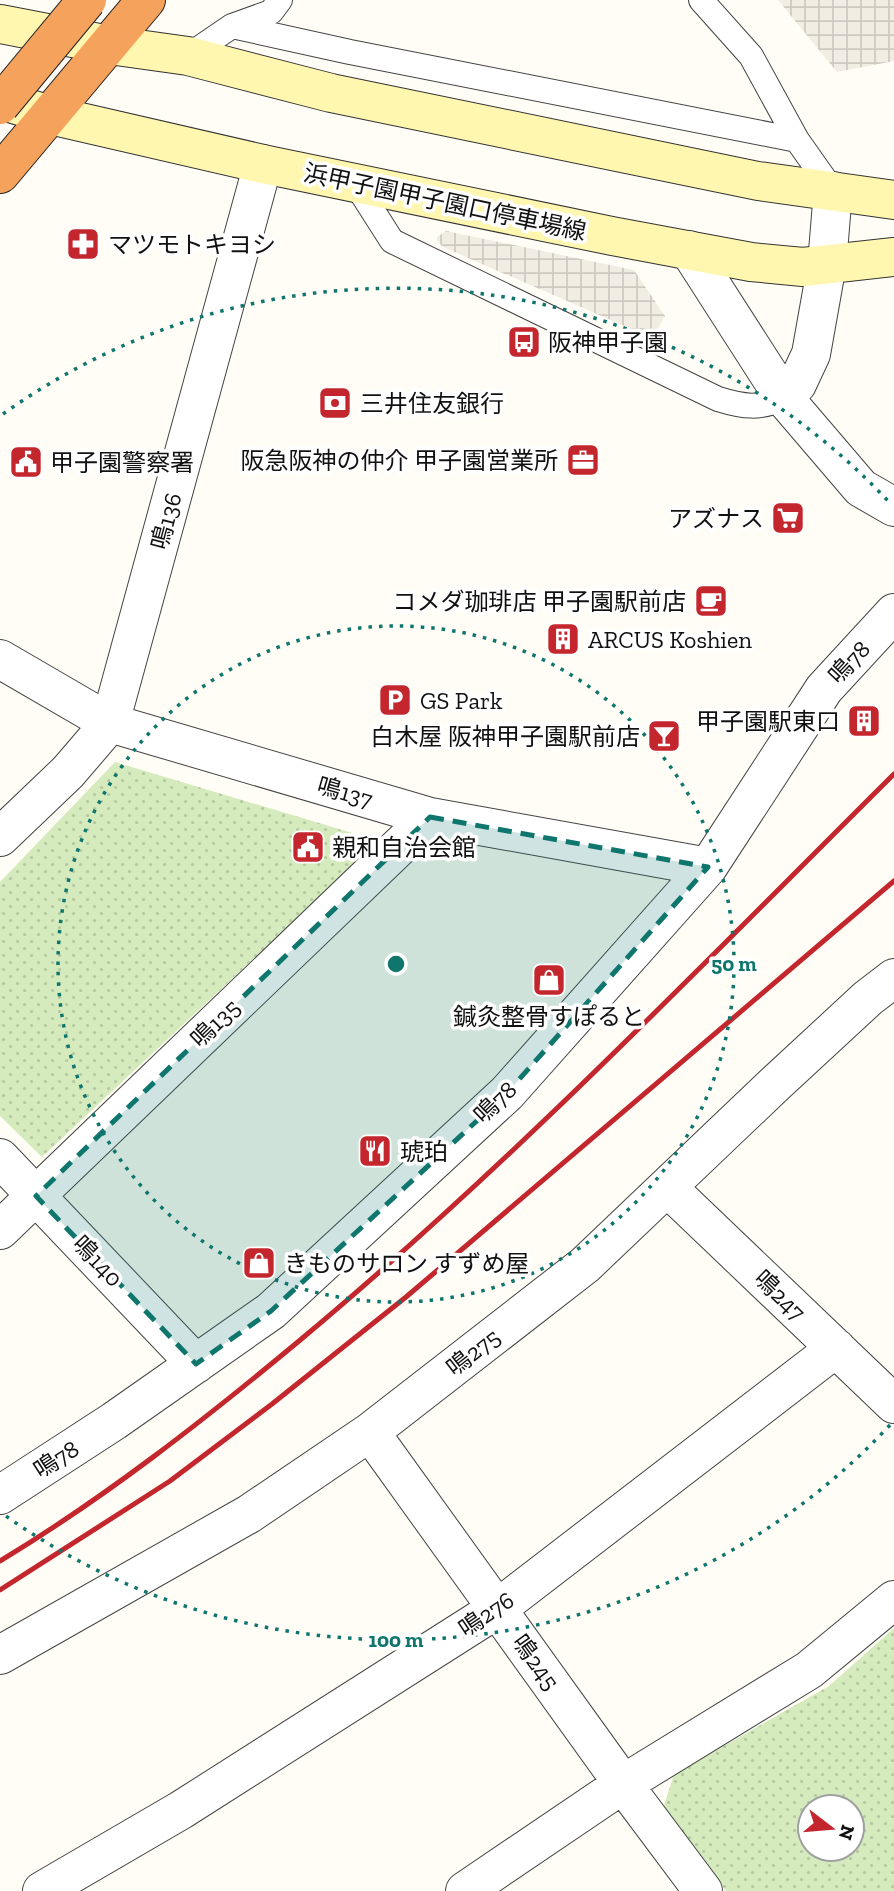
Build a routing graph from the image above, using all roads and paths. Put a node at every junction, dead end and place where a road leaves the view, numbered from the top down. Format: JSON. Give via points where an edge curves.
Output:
{"nodes":[{"id":1,"x":87,"y":0,"type":"edge"},
{"id":2,"x":146,"y":0,"type":"edge"},
{"id":3,"x":280,"y":0,"type":"edge"},
{"id":4,"x":701,"y":0,"type":"edge"},
{"id":5,"x":0,"y":24,"type":"edge"},
{"id":6,"x":232,"y":26,"type":"junction"},
{"id":7,"x":109,"y":45,"type":"junction"},
{"id":8,"x":188,"y":56,"type":"junction"},
{"id":9,"x":0,"y":102,"type":"edge"},
{"id":10,"x":50,"y":115,"type":"junction"},
{"id":11,"x":797,"y":140,"type":"junction"},
{"id":12,"x":262,"y":164,"type":"junction"},
{"id":13,"x":0,"y":174,"type":"edge"},
{"id":14,"x":355,"y":183,"type":"junction"},
{"id":15,"x":833,"y":191,"type":"junction"},
{"id":16,"x":894,"y":200,"type":"edge"},
{"id":17,"x":689,"y":250,"type":"junction"},
{"id":18,"x":894,"y":257,"type":"edge"},
{"id":19,"x":827,"y":264,"type":"junction"},
{"id":20,"x":784,"y":398,"type":"junction"},
{"id":21,"x":886,"y":502,"type":"edge"},
{"id":22,"x":894,"y":613,"type":"edge"},
{"id":23,"x":0,"y":659,"type":"edge"},
{"id":24,"x":110,"y":723,"type":"junction"},
{"id":25,"x":430,"y":817,"type":"junction"},
{"id":26,"x":0,"y":837,"type":"edge"},
{"id":27,"x":708,"y":867,"type":"junction"},
{"id":28,"x":894,"y":978,"type":"edge"},
{"id":29,"x":0,"y":1158,"type":"edge"},
{"id":30,"x":667,"y":1187,"type":"junction"},
{"id":31,"x":36,"y":1196,"type":"junction"},
{"id":32,"x":0,"y":1230,"type":"edge"},
{"id":33,"x":836,"y":1348,"type":"junction"},
{"id":34,"x":196,"y":1364,"type":"junction"},
{"id":35,"x":894,"y":1404,"type":"edge"},
{"id":36,"x":370,"y":1432,"type":"junction"},
{"id":37,"x":0,"y":1495,"type":"edge"},
{"id":38,"x":894,"y":1600,"type":"edge"},
{"id":39,"x":497,"y":1609,"type":"junction"},
{"id":40,"x":0,"y":1655,"type":"edge"},
{"id":41,"x":623,"y":1784,"type":"junction"},
{"id":42,"x":42,"y":1891,"type":"edge"},
{"id":43,"x":465,"y":1891,"type":"edge"},
{"id":44,"x":703,"y":1891,"type":"edge"}],
"edges":[{"from":1,"to":9,"type":"highway","bridge":true},
{"from":2,"to":7,"type":"highway"},
{"from":3,"to":6,"type":"lane","via":[[271,12]]},
{"from":4,"to":11,"type":"lane","via":[[751,55]]},
{"from":5,"to":7,"type":"main road"},
{"from":6,"to":8,"type":"lane"},
{"from":6,"to":11,"type":"lane"},
{"from":7,"to":8,"type":"main road"},
{"from":7,"to":10,"type":"highway"},
{"from":8,"to":15,"type":"main road","via":[[357,98],[758,181]]},
{"from":9,"to":10,"type":"main road","name":"浜甲子園甲子園口停車場線"},
{"from":10,"to":12,"type":"main road","name":"浜甲子園甲子園口停車場線"},
{"from":10,"to":13,"type":"highway"},
{"from":11,"to":15,"type":"lane"},
{"from":12,"to":14,"type":"main road","name":"浜甲子園甲子園口停車場線"},
{"from":12,"to":24,"type":"street","name":"鳴136"},
{"from":14,"to":17,"type":"main road","name":"浜甲子園甲子園口停車場線"},
{"from":14,"to":20,"type":"lane","via":[[392,241],[718,399],[745,407]]},
{"from":15,"to":16,"type":"main road"},
{"from":15,"to":19,"type":"street"},
{"from":17,"to":19,"type":"main road","name":"浜甲子園甲子園口停車場線","via":[[783,266]]},
{"from":17,"to":20,"type":"street"},
{"from":18,"to":19,"type":"main road","name":"浜甲子園甲子園口停車場線"},
{"from":19,"to":20,"type":"street","via":[[811,354],[797,384]]},
{"from":20,"to":21,"type":"street","via":[[861,488]]},
{"from":22,"to":27,"type":"street","name":"鳴78","via":[[824,689]]},
{"from":23,"to":24,"type":"street","name":"鳴137"},
{"from":24,"to":25,"type":"street","name":"鳴137"},
{"from":24,"to":26,"type":"street","name":"鳴136","via":[[68,772]]},
{"from":25,"to":27,"type":"street","name":"鳴137"},
{"from":25,"to":31,"type":"street","name":"鳴135"},
{"from":27,"to":34,"type":"street","name":"鳴78","via":[[507,1093],[271,1311]]},
{"from":28,"to":30,"type":"street","name":"鳴275"},
{"from":29,"to":31,"type":"street","name":"鳴140"},
{"from":30,"to":33,"type":"street","name":"鳴247"},
{"from":30,"to":36,"type":"street","name":"鳴275","via":[[584,1265]]},
{"from":31,"to":32,"type":"street","name":"鳴135"},
{"from":31,"to":34,"type":"street","name":"鳴140"},
{"from":33,"to":35,"type":"street","name":"鳴247"},
{"from":33,"to":39,"type":"street","name":"鳴276"},
{"from":34,"to":37,"type":"street","name":"鳴78"},
{"from":36,"to":39,"type":"street","name":"鳴245"},
{"from":36,"to":40,"type":"street","name":"鳴275","via":[[249,1514]]},
{"from":38,"to":41,"type":"street","via":[[809,1670]]},
{"from":39,"to":41,"type":"street","name":"鳴245"},
{"from":39,"to":42,"type":"street","name":"鳴276","via":[[181,1810]]},
{"from":41,"to":43,"type":"street"},
{"from":41,"to":44,"type":"street","name":"鳴245"}]}
